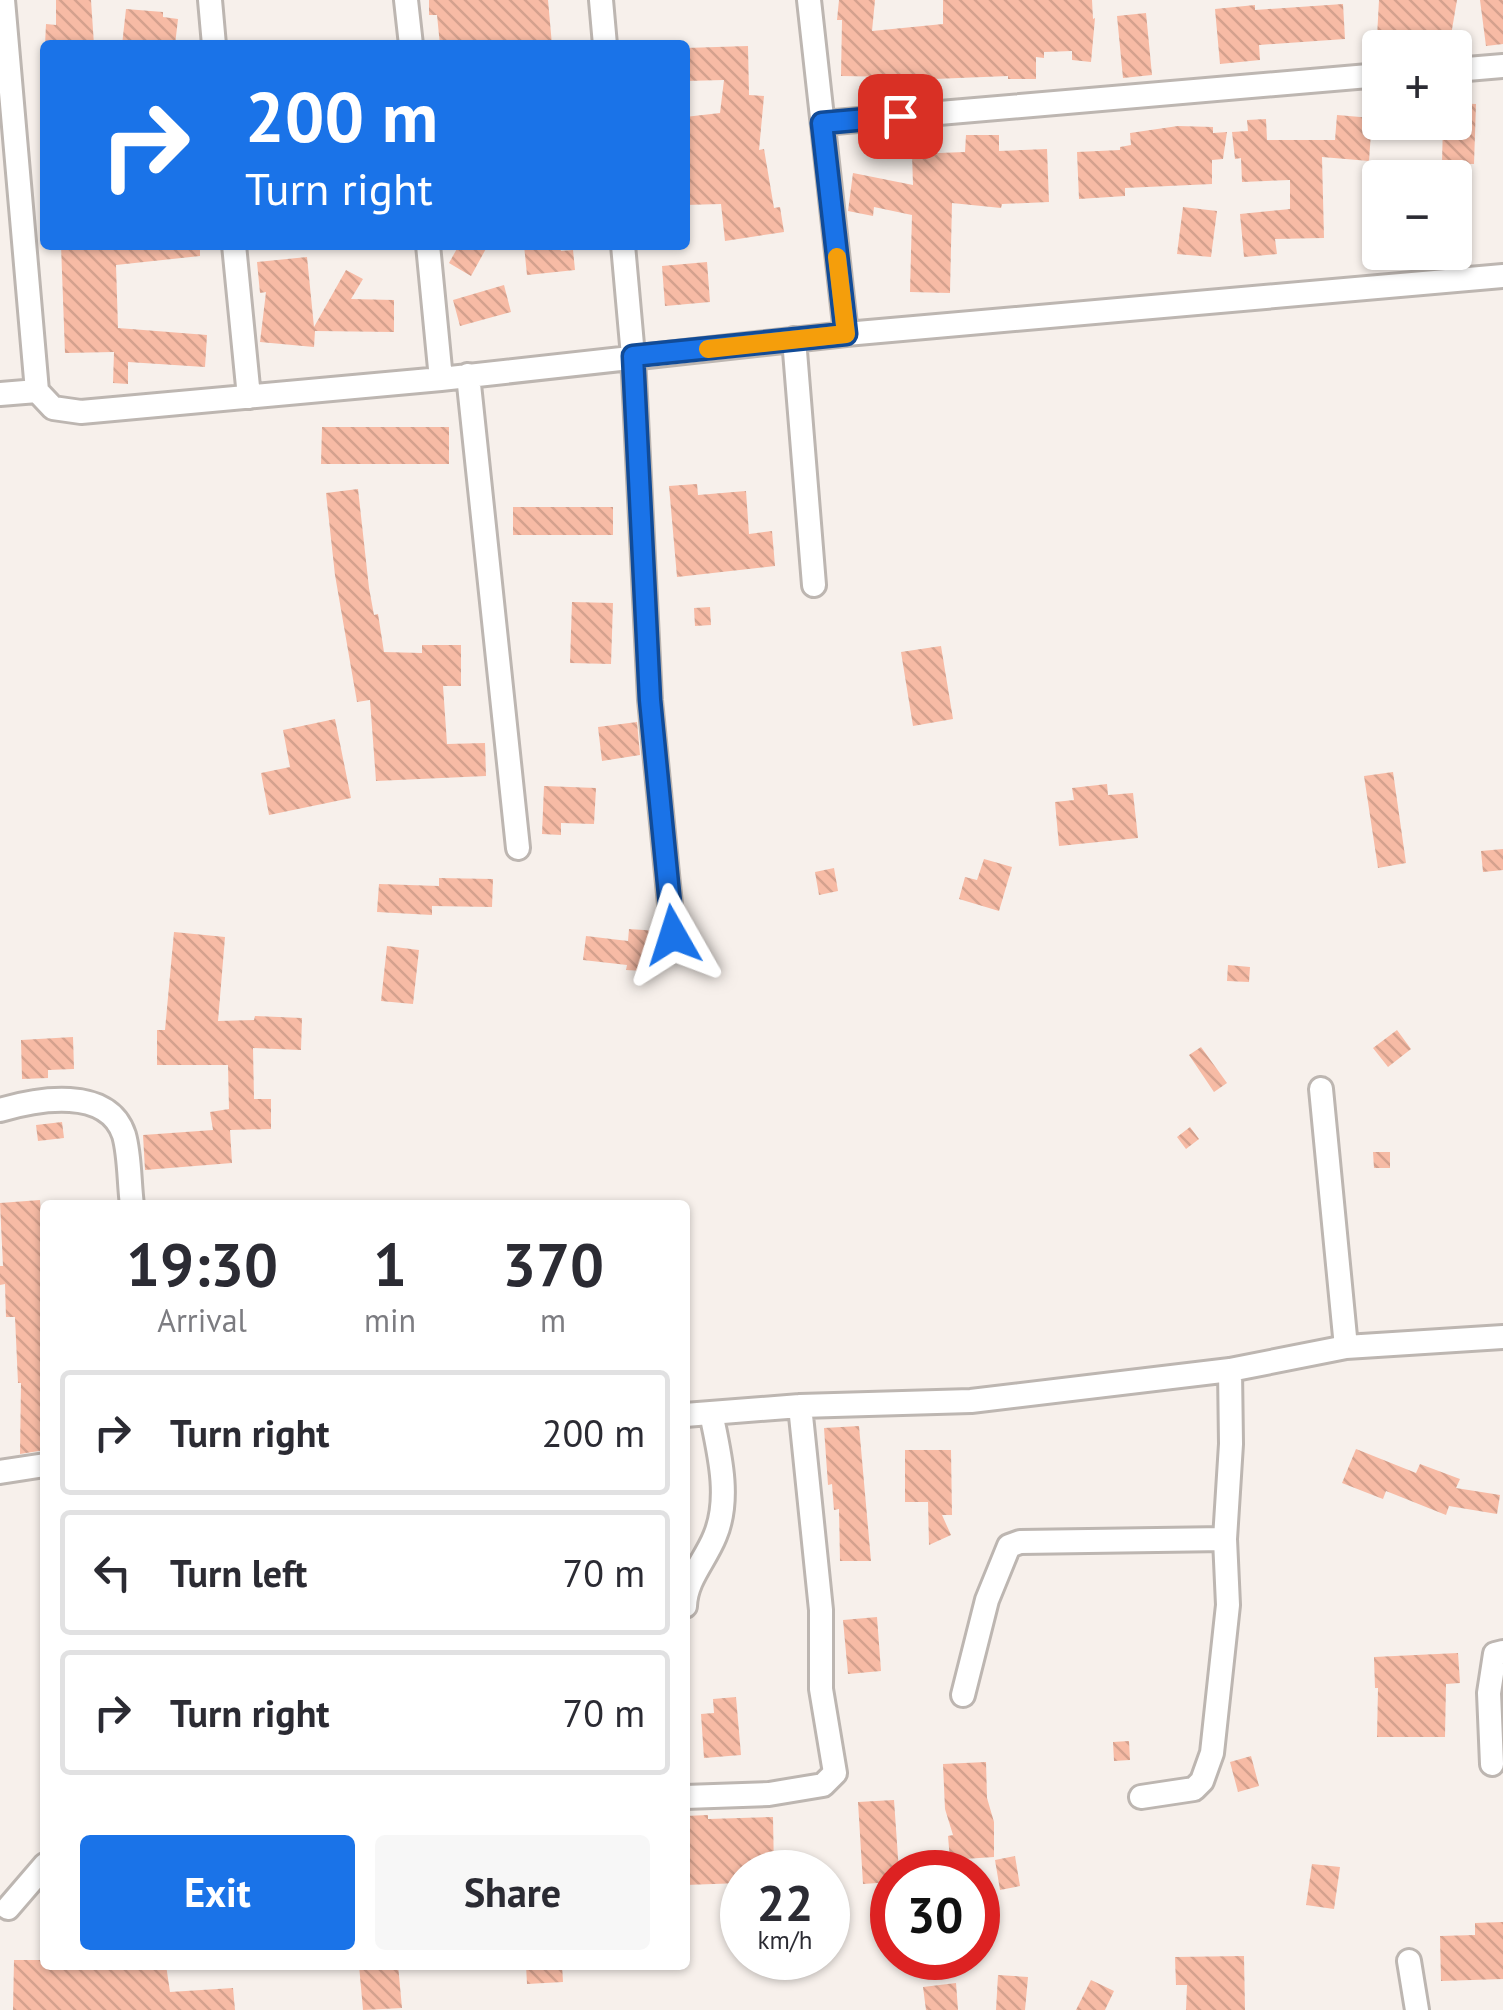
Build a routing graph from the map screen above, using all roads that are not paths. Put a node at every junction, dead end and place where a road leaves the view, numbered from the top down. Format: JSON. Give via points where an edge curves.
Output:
{"nodes":[{"id":1,"x":3,"y":0,"type":"edge"},
{"id":2,"x":210,"y":0,"type":"edge"},
{"id":3,"x":406,"y":0,"type":"edge"},
{"id":4,"x":601,"y":0,"type":"edge"},
{"id":5,"x":809,"y":0,"type":"edge"},
{"id":6,"x":214,"y":40,"type":"edge"},
{"id":7,"x":410,"y":40,"type":"edge"},
{"id":8,"x":605,"y":40,"type":"edge"},
{"id":9,"x":1503,"y":66,"type":"edge"},
{"id":10,"x":1472,"y":69,"type":"edge"},
{"id":11,"x":1362,"y":77,"type":"edge"},
{"id":12,"x":822,"y":123,"type":"junction"},
{"id":13,"x":8,"y":173,"type":"edge"},
{"id":14,"x":234,"y":250,"type":"edge"},
{"id":15,"x":428,"y":250,"type":"edge"},
{"id":16,"x":623,"y":250,"type":"edge"},
{"id":17,"x":1503,"y":276,"type":"edge"},
{"id":18,"x":846,"y":334,"type":"junction"},
{"id":19,"x":794,"y":340,"type":"junction"},
{"id":20,"x":633,"y":356,"type":"junction"},
{"id":21,"x":468,"y":376,"type":"junction"},
{"id":22,"x":440,"y":379,"type":"junction"},
{"id":23,"x":37,"y":391,"type":"junction"},
{"id":24,"x":0,"y":394,"type":"edge"},
{"id":25,"x":249,"y":397,"type":"junction"},
{"id":26,"x":814,"y":585,"type":"dead end"},
{"id":27,"x":518,"y":848,"type":"dead end"},
{"id":28,"x":673,"y":935,"type":"dead end"},
{"id":29,"x":1320,"y":1089,"type":"dead end"},
{"id":30,"x":0,"y":1110,"type":"edge"},
{"id":31,"x":131,"y":1200,"type":"edge"},
{"id":32,"x":1503,"y":1337,"type":"edge"},
{"id":33,"x":1346,"y":1347,"type":"junction"},
{"id":34,"x":1230,"y":1370,"type":"junction"},
{"id":35,"x":800,"y":1406,"type":"junction"},
{"id":36,"x":711,"y":1413,"type":"junction"},
{"id":37,"x":690,"y":1415,"type":"edge"},
{"id":38,"x":40,"y":1466,"type":"edge"},
{"id":39,"x":0,"y":1472,"type":"edge"},
{"id":40,"x":1224,"y":1539,"type":"junction"},
{"id":41,"x":690,"y":1583,"type":"edge"},
{"id":42,"x":1503,"y":1652,"type":"edge"},
{"id":43,"x":963,"y":1695,"type":"dead end"},
{"id":44,"x":1492,"y":1764,"type":"dead end"},
{"id":45,"x":690,"y":1797,"type":"edge"},
{"id":46,"x":1141,"y":1797,"type":"dead end"},
{"id":47,"x":40,"y":1870,"type":"edge"},
{"id":48,"x":8,"y":1908,"type":"dead end"},
{"id":49,"x":1409,"y":1961,"type":"dead end"},
{"id":50,"x":1417,"y":2010,"type":"edge"}],
"edges":[{"from":1,"to":13,"type":"street"},
{"from":2,"to":6,"type":"street"},
{"from":3,"to":7,"type":"street"},
{"from":4,"to":8,"type":"street"},
{"from":5,"to":12,"type":"street"},
{"from":9,"to":10,"type":"street"},
{"from":11,"to":12,"type":"street"},
{"from":12,"to":18,"type":"street"},
{"from":13,"to":23,"type":"street"},
{"from":14,"to":25,"type":"street"},
{"from":15,"to":22,"type":"street"},
{"from":16,"to":20,"type":"street"},
{"from":17,"to":18,"type":"street"},
{"from":18,"to":19,"type":"street"},
{"from":19,"to":20,"type":"street"},
{"from":19,"to":26,"type":"street"},
{"from":20,"to":21,"type":"street"},
{"from":20,"to":28,"type":"street","via":[[650,700]]},
{"from":21,"to":22,"type":"street"},
{"from":21,"to":27,"type":"street"},
{"from":22,"to":25,"type":"street"},
{"from":23,"to":24,"type":"street"},
{"from":23,"to":25,"type":"street","via":[[53,408],[81,412]]},
{"from":29,"to":33,"type":"street"},
{"from":30,"to":31,"type":"street","via":[[31,1101],[90,1101],[104,1110],[123,1133]]},
{"from":32,"to":33,"type":"street"},
{"from":33,"to":34,"type":"street"},
{"from":34,"to":35,"type":"street","via":[[971,1401]]},
{"from":34,"to":40,"type":"street"},
{"from":35,"to":36,"type":"street"},
{"from":35,"to":45,"type":"street","via":[[821,1689],[835,1773],[824,1785]]},
{"from":36,"to":37,"type":"street"},
{"from":36,"to":41,"type":"street","via":[[723,1475],[716,1534]]},
{"from":38,"to":39,"type":"street"},
{"from":40,"to":43,"type":"street","via":[[1009,1546],[987,1600]]},
{"from":40,"to":46,"type":"street","via":[[1228,1605],[1208,1769],[1194,1789]]},
{"from":42,"to":44,"type":"street","via":[[1495,1654],[1489,1692]]},
{"from":47,"to":48,"type":"street"},
{"from":49,"to":50,"type":"street"}]}
